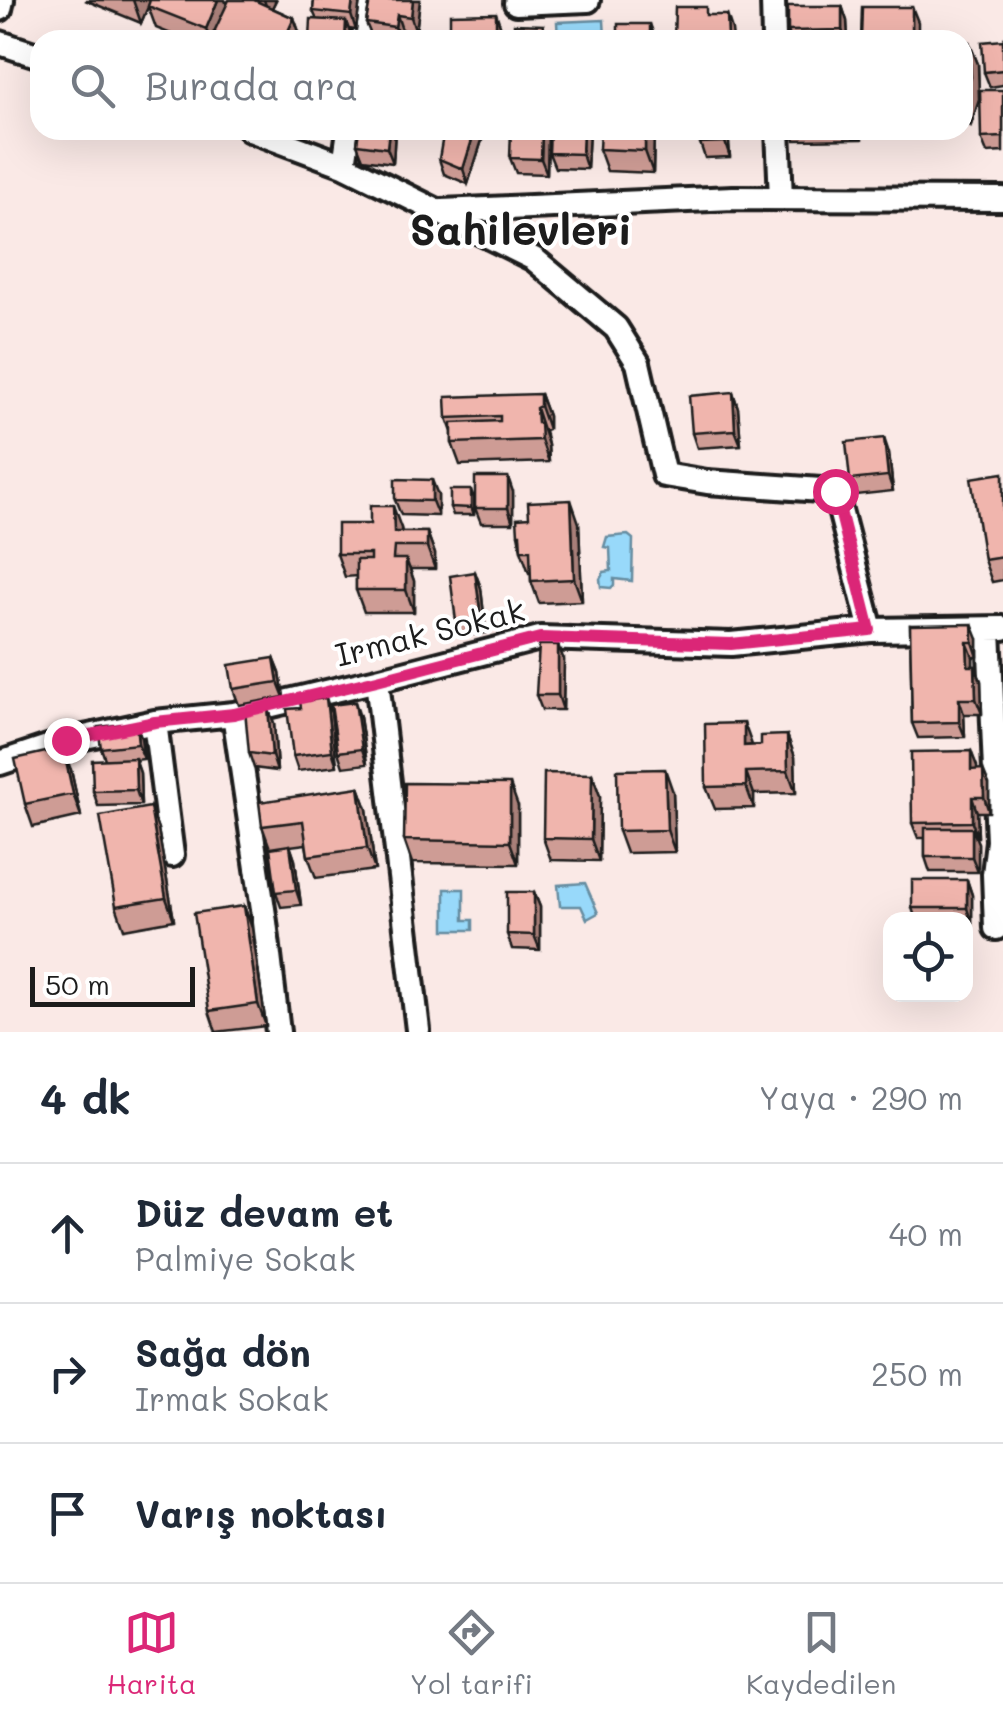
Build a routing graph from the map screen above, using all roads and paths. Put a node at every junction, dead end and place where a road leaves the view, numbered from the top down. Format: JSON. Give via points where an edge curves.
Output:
{"nodes":[{"id":1,"x":2,"y":0,"type":"edge"},
{"id":2,"x":369,"y":0,"type":"edge"},
{"id":3,"x":588,"y":0,"type":"edge"},
{"id":4,"x":773,"y":0,"type":"edge"},
{"id":5,"x":516,"y":3,"type":"dead end"},
{"id":6,"x":0,"y":9,"type":"edge"},
{"id":7,"x":364,"y":30,"type":"edge"},
{"id":8,"x":774,"y":30,"type":"edge"},
{"id":9,"x":0,"y":43,"type":"edge"},
{"id":10,"x":30,"y":53,"type":"edge"},
{"id":11,"x":277,"y":140,"type":"edge"},
{"id":12,"x":348,"y":140,"type":"edge"},
{"id":13,"x":778,"y":140,"type":"edge"},
{"id":14,"x":344,"y":165,"type":"junction"},
{"id":15,"x":780,"y":198,"type":"junction"},
{"id":16,"x":1003,"y":198,"type":"edge"},
{"id":17,"x":439,"y":212,"type":"junction"},
{"id":18,"x":996,"y":628,"type":"edge"},
{"id":19,"x":870,"y":630,"type":"junction"},
{"id":20,"x":377,"y":680,"type":"junction"},
{"id":21,"x":234,"y":714,"type":"junction"},
{"id":22,"x":155,"y":722,"type":"junction"},
{"id":23,"x":0,"y":763,"type":"edge"},
{"id":24,"x":172,"y":855,"type":"dead end"},
{"id":25,"x":996,"y":928,"type":"dead end"},
{"id":26,"x":418,"y":1030,"type":"edge"},
{"id":27,"x":278,"y":1032,"type":"edge"}],
"edges":[{"from":1,"to":6,"type":"street"},
{"from":2,"to":7,"type":"street"},
{"from":3,"to":5,"type":"street"},
{"from":4,"to":8,"type":"street"},
{"from":9,"to":10,"type":"street"},
{"from":11,"to":14,"type":"street"},
{"from":12,"to":14,"type":"street"},
{"from":13,"to":15,"type":"street"},
{"from":14,"to":17,"type":"street"},
{"from":15,"to":16,"type":"street"},
{"from":15,"to":17,"type":"street"},
{"from":17,"to":19,"type":"street","via":[[534,259],[616,328],[638,363],[664,475],[835,491]]},
{"from":18,"to":19,"type":"street","name":"Irmak Sokak"},
{"from":18,"to":25,"type":"street"},
{"from":19,"to":20,"type":"street","name":"Irmak Sokak","via":[[731,644],[540,638]]},
{"from":20,"to":21,"type":"street","name":"Irmak Sokak"},
{"from":20,"to":26,"type":"street"},
{"from":21,"to":22,"type":"street","name":"Irmak Sokak"},
{"from":21,"to":27,"type":"street"},
{"from":22,"to":23,"type":"street","name":"Irmak Sokak","via":[[66,740]]},
{"from":22,"to":24,"type":"street"}]}
